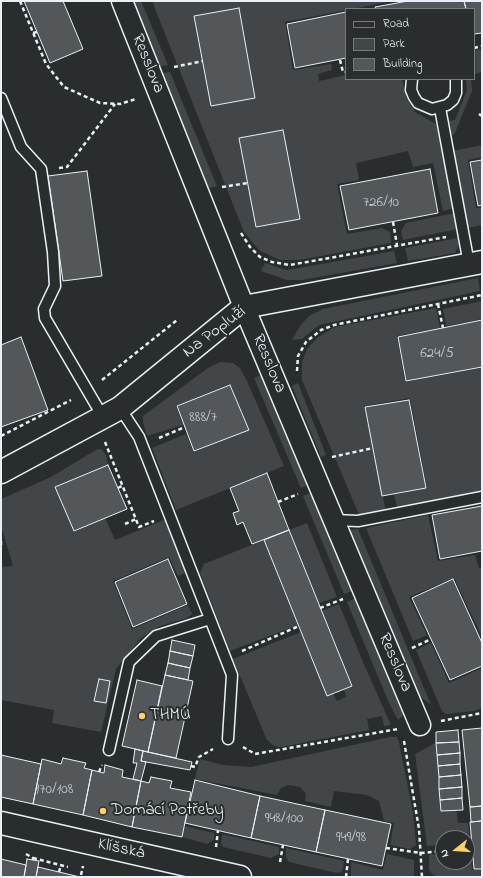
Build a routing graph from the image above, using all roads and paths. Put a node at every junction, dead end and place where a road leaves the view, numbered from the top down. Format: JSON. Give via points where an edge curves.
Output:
{"nodes":[{"id":1,"x":20,"y":1,"type":"edge"},
{"id":2,"x":122,"y":1,"type":"edge"},
{"id":3,"x":37,"y":32,"type":"dead end"},
{"id":4,"x":33,"y":33,"type":"junction"},
{"id":5,"x":340,"y":60,"type":"dead end"},
{"id":6,"x":203,"y":61,"type":"dead end"},
{"id":7,"x":174,"y":67,"type":"dead end"},
{"id":8,"x":345,"y":72,"type":"edge"},
{"id":9,"x":412,"y":80,"type":"edge"},
{"id":10,"x":456,"y":80,"type":"edge"},
{"id":11,"x":141,"y":97,"type":"dead end"},
{"id":12,"x":1,"y":98,"type":"edge"},
{"id":13,"x":115,"y":104,"type":"junction"},
{"id":14,"x":440,"y":108,"type":"junction"},
{"id":15,"x":479,"y":114,"type":"dead end"},
{"id":16,"x":482,"y":116,"type":"edge"},
{"id":17,"x":41,"y":169,"type":"junction"},
{"id":18,"x":248,"y":183,"type":"dead end"},
{"id":19,"x":222,"y":186,"type":"dead end"},
{"id":20,"x":393,"y":222,"type":"dead end"},
{"id":21,"x":239,"y":230,"type":"dead end"},
{"id":22,"x":464,"y":234,"type":"junction"},
{"id":23,"x":397,"y":245,"type":"junction"},
{"id":24,"x":475,"y":263,"type":"edge"},
{"id":25,"x":482,"y":295,"type":"edge"},
{"id":26,"x":438,"y":304,"type":"junction"},
{"id":27,"x":244,"y":307,"type":"junction"},
{"id":28,"x":177,"y":320,"type":"dead end"},
{"id":29,"x":443,"y":328,"type":"dead end"},
{"id":30,"x":298,"y":376,"type":"dead end"},
{"id":31,"x":102,"y":380,"type":"dead end"},
{"id":32,"x":73,"y":399,"type":"dead end"},
{"id":33,"x":108,"y":421,"type":"junction"},
{"id":34,"x":185,"y":427,"type":"dead end"},
{"id":35,"x":1,"y":436,"type":"edge"},
{"id":36,"x":142,"y":445,"type":"junction"},
{"id":37,"x":373,"y":448,"type":"dead end"},
{"id":38,"x":331,"y":457,"type":"dead end"},
{"id":39,"x":1,"y":472,"type":"edge"},
{"id":40,"x":122,"y":486,"type":"junction"},
{"id":41,"x":118,"y":488,"type":"dead end"},
{"id":42,"x":299,"y":494,"type":"dead end"},
{"id":43,"x":482,"y":498,"type":"edge"},
{"id":44,"x":278,"y":502,"type":"dead end"},
{"id":45,"x":169,"y":515,"type":"junction"},
{"id":46,"x":136,"y":519,"type":"junction"},
{"id":47,"x":334,"y":520,"type":"junction"},
{"id":48,"x":125,"y":524,"type":"dead end"},
{"id":49,"x":1,"y":541,"type":"edge"},
{"id":50,"x":1,"y":546,"type":"edge"},
{"id":51,"x":343,"y":599,"type":"dead end"},
{"id":52,"x":320,"y":608,"type":"dead end"},
{"id":53,"x":210,"y":619,"type":"junction"},
{"id":54,"x":299,"y":626,"type":"dead end"},
{"id":55,"x":431,"y":639,"type":"dead end"},
{"id":56,"x":412,"y":648,"type":"dead end"},
{"id":57,"x":225,"y":658,"type":"junction"},
{"id":58,"x":482,"y":713,"type":"edge"},
{"id":59,"x":411,"y":727,"type":"junction"},
{"id":60,"x":228,"y":739,"type":"junction"},
{"id":61,"x":109,"y":750,"type":"dead end"},
{"id":62,"x":191,"y":766,"type":"dead end"},
{"id":63,"x":1,"y":824,"type":"edge"},
{"id":64,"x":218,"y":830,"type":"dead end"},
{"id":65,"x":283,"y":845,"type":"dead end"},
{"id":66,"x":216,"y":847,"type":"dead end"},
{"id":67,"x":386,"y":848,"type":"dead end"},
{"id":68,"x":435,"y":851,"type":"edge"},
{"id":69,"x":421,"y":854,"type":"junction"},
{"id":70,"x":33,"y":858,"type":"dead end"},
{"id":71,"x":348,"y":859,"type":"dead end"},
{"id":72,"x":280,"y":862,"type":"dead end"},
{"id":73,"x":68,"y":867,"type":"dead end"},
{"id":74,"x":185,"y":870,"type":"edge"},
{"id":75,"x":240,"y":877,"type":"edge"},
{"id":76,"x":346,"y":877,"type":"edge"},
{"id":77,"x":422,"y":877,"type":"edge"}],
"edges":[{"from":1,"to":4,"type":"path"},
{"from":2,"to":27,"type":"street","name":"Resslova"},
{"from":3,"to":4,"type":"path"},
{"from":4,"to":13,"type":"path","via":[[46,64],[64,87],[100,104]]},
{"from":5,"to":8,"type":"path"},
{"from":6,"to":7,"type":"path"},
{"from":9,"to":14,"type":"lane","via":[[411,90],[418,103],[432,109]]},
{"from":10,"to":14,"type":"lane","via":[[453,100]]},
{"from":11,"to":13,"type":"path"},
{"from":12,"to":17,"type":"lane","via":[[21,147]]},
{"from":13,"to":17,"type":"path","via":[[67,167]]},
{"from":14,"to":22,"type":"lane"},
{"from":15,"to":16,"type":"path"},
{"from":17,"to":33,"type":"lane","via":[[53,252],[55,286],[44,309],[45,318]]},
{"from":18,"to":19,"type":"path"},
{"from":20,"to":23,"type":"path"},
{"from":21,"to":23,"type":"path","via":[[260,257],[290,265]]},
{"from":22,"to":23,"type":"path"},
{"from":22,"to":24,"type":"lane"},
{"from":24,"to":27,"type":"street","name":"Na Popluží"},
{"from":25,"to":26,"type":"path"},
{"from":26,"to":29,"type":"path"},
{"from":26,"to":30,"type":"path","via":[[320,330],[306,342],[298,356]]},
{"from":27,"to":33,"type":"street","name":"Na Popluží"},
{"from":27,"to":47,"type":"street","name":"Resslova"},
{"from":28,"to":31,"type":"path"},
{"from":32,"to":35,"type":"path"},
{"from":33,"to":36,"type":"lane","via":[[139,437]]},
{"from":33,"to":39,"type":"street","name":"Na Popluží"},
{"from":33,"to":40,"type":"path"},
{"from":34,"to":36,"type":"path"},
{"from":36,"to":45,"type":"lane"},
{"from":37,"to":38,"type":"path"},
{"from":40,"to":41,"type":"path"},
{"from":40,"to":46,"type":"path"},
{"from":42,"to":44,"type":"path"},
{"from":43,"to":47,"type":"lane","via":[[372,519]]},
{"from":45,"to":46,"type":"path","via":[[139,527]]},
{"from":45,"to":53,"type":"lane"},
{"from":46,"to":48,"type":"path"},
{"from":47,"to":59,"type":"street","name":"Resslova"},
{"from":49,"to":50,"type":"path"},
{"from":51,"to":52,"type":"path"},
{"from":53,"to":57,"type":"lane"},
{"from":53,"to":61,"type":"lane","via":[[156,636],[129,662]]},
{"from":54,"to":57,"type":"path"},
{"from":55,"to":56,"type":"path"},
{"from":57,"to":60,"type":"lane","via":[[232,675]]},
{"from":58,"to":59,"type":"path"},
{"from":59,"to":60,"type":"path","via":[[255,754]]},
{"from":59,"to":69,"type":"path"},
{"from":60,"to":62,"type":"path","via":[[199,757],[195,767]]},
{"from":63,"to":74,"type":"street","name":"Klíšská"},
{"from":64,"to":66,"type":"path"},
{"from":65,"to":72,"type":"path"},
{"from":67,"to":69,"type":"path"},
{"from":68,"to":69,"type":"path"},
{"from":69,"to":77,"type":"path"},
{"from":70,"to":73,"type":"path"},
{"from":71,"to":76,"type":"path"},
{"from":74,"to":75,"type":"street","name":"Klíšská"}]}
